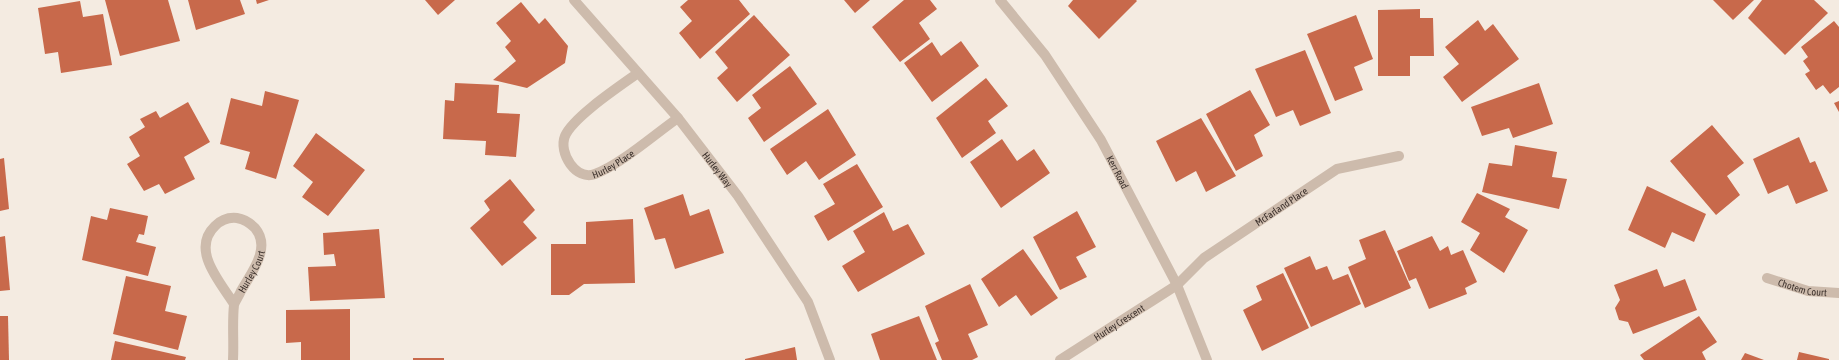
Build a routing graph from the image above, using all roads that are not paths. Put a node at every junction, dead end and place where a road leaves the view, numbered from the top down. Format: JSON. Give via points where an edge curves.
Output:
{"nodes":[{"id":1,"x":574,"y":0,"type":"edge"},
{"id":2,"x":1000,"y":0,"type":"edge"},
{"id":3,"x":638,"y":73,"type":"junction"},
{"id":4,"x":678,"y":118,"type":"junction"},
{"id":5,"x":1399,"y":156,"type":"dead end"},
{"id":6,"x":1767,"y":278,"type":"dead end"},
{"id":7,"x":1177,"y":285,"type":"junction"},
{"id":8,"x":1839,"y":293,"type":"edge"},
{"id":9,"x":234,"y":304,"type":"junction"},
{"id":10,"x":233,"y":360,"type":"edge"},
{"id":11,"x":830,"y":360,"type":"edge"},
{"id":12,"x":1060,"y":360,"type":"edge"},
{"id":13,"x":1207,"y":360,"type":"edge"}],
"edges":[{"from":1,"to":3,"type":"street","name":"Hurley Way"},
{"from":2,"to":7,"type":"street","name":"Kerr Road","via":[[1044,55],[1101,140]]},
{"from":3,"to":4,"type":"street","name":"Hurley Way"},
{"from":3,"to":4,"type":"street","name":"Hurley Place","via":[[571,127],[564,137],[564,151],[568,162],[579,173],[593,175],[610,167]]},
{"from":4,"to":11,"type":"street","name":"Hurley Way","via":[[738,196],[808,302]]},
{"from":5,"to":7,"type":"street","name":"McFarland Place","via":[[1337,169],[1204,258]]},
{"from":6,"to":8,"type":"street","name":"Chotem Court","via":[[1808,291]]},
{"from":7,"to":12,"type":"street","name":"Hurley Crescent"},
{"from":7,"to":13,"type":"street","name":"Kerr Road"},
{"from":9,"to":9,"type":"street","name":"Hurley Court","via":[[211,268],[205,253],[206,241],[211,230],[221,221],[230,218],[242,219],[252,225],[259,232],[262,247],[259,258]]},
{"from":9,"to":10,"type":"street","name":"Hurley Court"}]}
